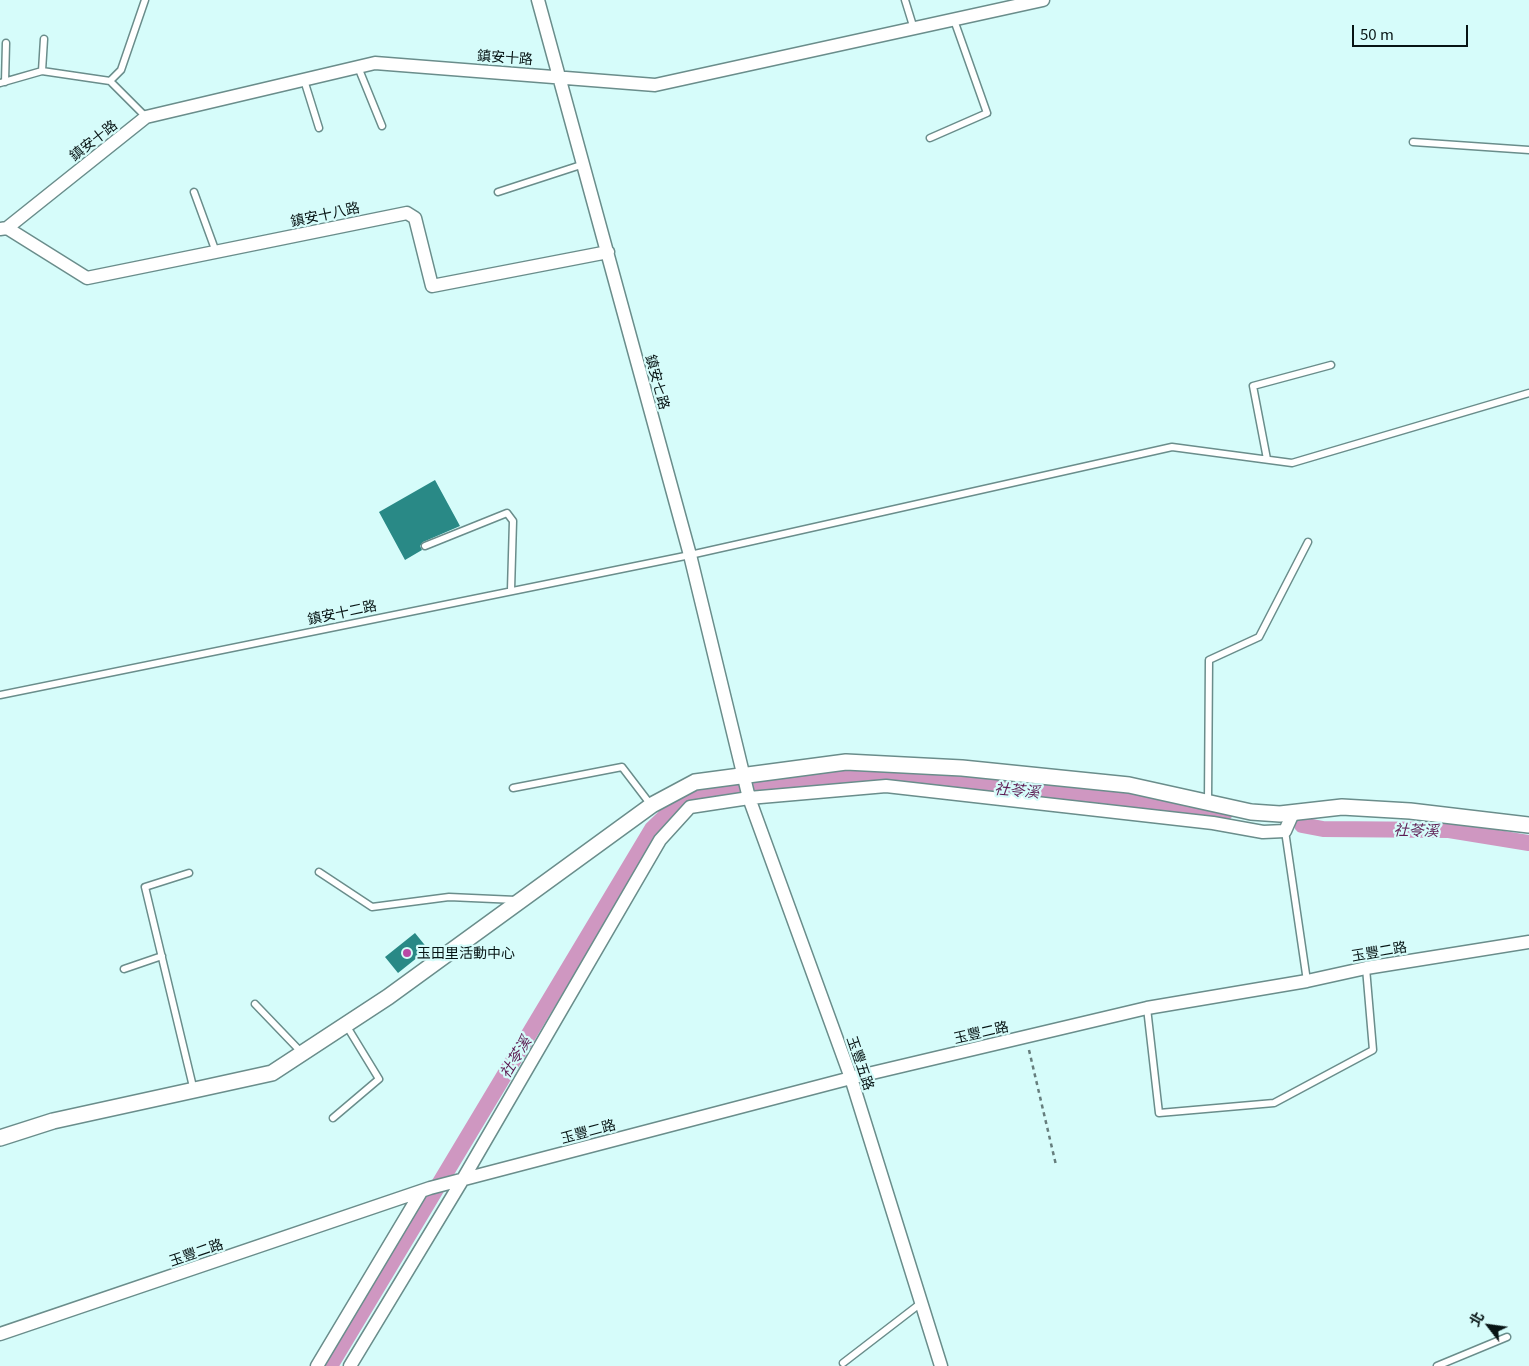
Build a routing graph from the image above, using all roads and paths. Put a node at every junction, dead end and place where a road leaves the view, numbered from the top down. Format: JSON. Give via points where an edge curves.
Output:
{"nodes":[{"id":1,"x":145,"y":0,"type":"edge"},
{"id":2,"x":538,"y":0,"type":"edge"},
{"id":3,"x":906,"y":0,"type":"edge"},
{"id":4,"x":1044,"y":0,"type":"edge"},
{"id":5,"x":954,"y":20,"type":"junction"},
{"id":6,"x":914,"y":28,"type":"junction"},
{"id":7,"x":44,"y":39,"type":"dead end"},
{"id":8,"x":6,"y":42,"type":"dead end"},
{"id":9,"x":358,"y":67,"type":"junction"},
{"id":10,"x":42,"y":71,"type":"junction"},
{"id":11,"x":560,"y":76,"type":"junction"},
{"id":12,"x":304,"y":80,"type":"junction"},
{"id":13,"x":110,"y":81,"type":"junction"},
{"id":14,"x":2,"y":82,"type":"edge"},
{"id":15,"x":146,"y":117,"type":"junction"},
{"id":16,"x":382,"y":126,"type":"dead end"},
{"id":17,"x":319,"y":128,"type":"dead end"},
{"id":18,"x":930,"y":138,"type":"dead end"},
{"id":19,"x":1413,"y":142,"type":"dead end"},
{"id":20,"x":1529,"y":150,"type":"edge"},
{"id":21,"x":584,"y":164,"type":"junction"},
{"id":22,"x":194,"y":192,"type":"dead end"},
{"id":23,"x":498,"y":192,"type":"dead end"},
{"id":24,"x":4,"y":228,"type":"edge"},
{"id":25,"x":216,"y":252,"type":"junction"},
{"id":26,"x":608,"y":252,"type":"junction"},
{"id":27,"x":1331,"y":365,"type":"dead end"},
{"id":28,"x":1529,"y":394,"type":"edge"},
{"id":29,"x":1266,"y":459,"type":"junction"},
{"id":30,"x":1308,"y":542,"type":"dead end"},
{"id":31,"x":425,"y":546,"type":"dead end"},
{"id":32,"x":690,"y":555,"type":"junction"},
{"id":33,"x":510,"y":590,"type":"junction"},
{"id":34,"x":0,"y":695,"type":"edge"},
{"id":35,"x":744,"y":774,"type":"junction"},
{"id":36,"x":514,"y":788,"type":"dead end"},
{"id":37,"x":749,"y":798,"type":"junction"},
{"id":38,"x":1208,"y":801,"type":"junction"},
{"id":39,"x":652,"y":805,"type":"junction"},
{"id":40,"x":1293,"y":813,"type":"junction"},
{"id":41,"x":1529,"y":825,"type":"edge"},
{"id":42,"x":1285,"y":831,"type":"junction"},
{"id":43,"x":319,"y":872,"type":"dead end"},
{"id":44,"x":189,"y":873,"type":"dead end"},
{"id":45,"x":521,"y":900,"type":"junction"},
{"id":46,"x":1529,"y":942,"type":"edge"},
{"id":47,"x":162,"y":956,"type":"junction"},
{"id":48,"x":1366,"y":968,"type":"junction"},
{"id":49,"x":124,"y":969,"type":"dead end"},
{"id":50,"x":1307,"y":981,"type":"junction"},
{"id":51,"x":255,"y":1004,"type":"dead end"},
{"id":52,"x":1147,"y":1008,"type":"junction"},
{"id":53,"x":346,"y":1025,"type":"junction"},
{"id":54,"x":1026,"y":1037,"type":"junction"},
{"id":55,"x":302,"y":1054,"type":"junction"},
{"id":56,"x":851,"y":1078,"type":"junction"},
{"id":57,"x":194,"y":1092,"type":"junction"},
{"id":58,"x":333,"y":1118,"type":"dead end"},
{"id":59,"x":0,"y":1138,"type":"edge"},
{"id":60,"x":1056,"y":1165,"type":"dead end"},
{"id":61,"x":463,"y":1179,"type":"junction"},
{"id":62,"x":426,"y":1190,"type":"junction"},
{"id":63,"x":922,"y":1302,"type":"junction"},
{"id":64,"x":0,"y":1334,"type":"edge"},
{"id":65,"x":1506,"y":1337,"type":"dead end"},
{"id":66,"x":843,"y":1363,"type":"dead end"},
{"id":67,"x":317,"y":1366,"type":"edge"},
{"id":68,"x":350,"y":1366,"type":"edge"},
{"id":69,"x":941,"y":1366,"type":"edge"},
{"id":70,"x":1437,"y":1366,"type":"edge"}],
"edges":[{"from":1,"to":13,"type":"lane","via":[[121,70]]},
{"from":2,"to":11,"type":"street","name":"鎮安七路"},
{"from":3,"to":6,"type":"lane"},
{"from":4,"to":5,"type":"street","name":"鎮安十路"},
{"from":5,"to":6,"type":"street","name":"鎮安十路"},
{"from":5,"to":18,"type":"lane","via":[[987,113]]},
{"from":6,"to":11,"type":"street","name":"鎮安十路","via":[[655,85]]},
{"from":7,"to":10,"type":"lane"},
{"from":8,"to":14,"type":"lane"},
{"from":9,"to":11,"type":"street","name":"鎮安十路","via":[[375,63]]},
{"from":9,"to":12,"type":"street","name":"鎮安十路"},
{"from":9,"to":16,"type":"lane"},
{"from":10,"to":13,"type":"lane"},
{"from":10,"to":14,"type":"lane"},
{"from":11,"to":21,"type":"street","name":"鎮安七路"},
{"from":12,"to":15,"type":"street","name":"鎮安十路"},
{"from":12,"to":17,"type":"lane"},
{"from":13,"to":15,"type":"lane"},
{"from":15,"to":24,"type":"street","name":"鎮安十路"},
{"from":19,"to":20,"type":"lane"},
{"from":21,"to":23,"type":"lane"},
{"from":21,"to":26,"type":"street","name":"鎮安七路"},
{"from":22,"to":25,"type":"lane"},
{"from":24,"to":25,"type":"street","name":"鎮安十八路","via":[[87,278]]},
{"from":25,"to":26,"type":"street","name":"鎮安十八路","via":[[406,213],[415,218],[432,286]]},
{"from":26,"to":32,"type":"street","name":"鎮安七路"},
{"from":27,"to":29,"type":"lane","via":[[1253,386]]},
{"from":28,"to":29,"type":"lane","name":"鎮安十二路","via":[[1292,463]]},
{"from":29,"to":32,"type":"lane","name":"鎮安十二路","via":[[1172,447]]},
{"from":30,"to":38,"type":"lane","via":[[1259,637],[1209,660]]},
{"from":31,"to":33,"type":"lane","via":[[507,513],[513,521]]},
{"from":32,"to":33,"type":"lane","name":"鎮安十二路"},
{"from":32,"to":35,"type":"street","name":"鎮安七路"},
{"from":33,"to":34,"type":"lane","name":"鎮安十二路"},
{"from":35,"to":37,"type":"street","name":"玉豐五路"},
{"from":35,"to":38,"type":"street","via":[[846,762],[962,768],[1129,785]]},
{"from":35,"to":39,"type":"street","via":[[694,782]]},
{"from":36,"to":39,"type":"lane","via":[[622,767]]},
{"from":37,"to":42,"type":"street","via":[[886,786],[1213,823],[1263,832]]},
{"from":37,"to":56,"type":"street","name":"玉豐五路"},
{"from":37,"to":61,"type":"street","via":[[690,807],[660,840]]},
{"from":38,"to":40,"type":"street","via":[[1251,812]]},
{"from":39,"to":45,"type":"street"},
{"from":40,"to":41,"type":"street","via":[[1362,808]]},
{"from":40,"to":42,"type":"street"},
{"from":42,"to":50,"type":"lane"},
{"from":43,"to":45,"type":"lane","via":[[372,907],[449,897]]},
{"from":44,"to":47,"type":"lane","via":[[145,887]]},
{"from":45,"to":53,"type":"street"},
{"from":46,"to":48,"type":"street","name":"玉豐二路"},
{"from":47,"to":49,"type":"lane"},
{"from":47,"to":57,"type":"lane"},
{"from":48,"to":50,"type":"street","name":"玉豐二路"},
{"from":48,"to":52,"type":"lane","via":[[1373,1050],[1274,1103],[1159,1113]]},
{"from":50,"to":52,"type":"street","name":"玉豐二路"},
{"from":51,"to":55,"type":"lane"},
{"from":52,"to":54,"type":"street","name":"玉豐二路"},
{"from":53,"to":55,"type":"street"},
{"from":53,"to":58,"type":"lane","via":[[379,1079]]},
{"from":54,"to":56,"type":"street","name":"玉豐二路"},
{"from":54,"to":60,"type":"path"},
{"from":55,"to":57,"type":"street","via":[[272,1073]]},
{"from":56,"to":61,"type":"street","name":"玉豐二路"},
{"from":56,"to":63,"type":"street","name":"玉豐五路"},
{"from":57,"to":59,"type":"street","via":[[53,1121]]},
{"from":61,"to":62,"type":"street","name":"玉豐二路"},
{"from":61,"to":68,"type":"street"},
{"from":62,"to":64,"type":"street","name":"玉豐二路"},
{"from":62,"to":67,"type":"street"},
{"from":63,"to":66,"type":"lane"},
{"from":63,"to":69,"type":"street","name":"玉豐五路"},
{"from":65,"to":70,"type":"lane"}]}
